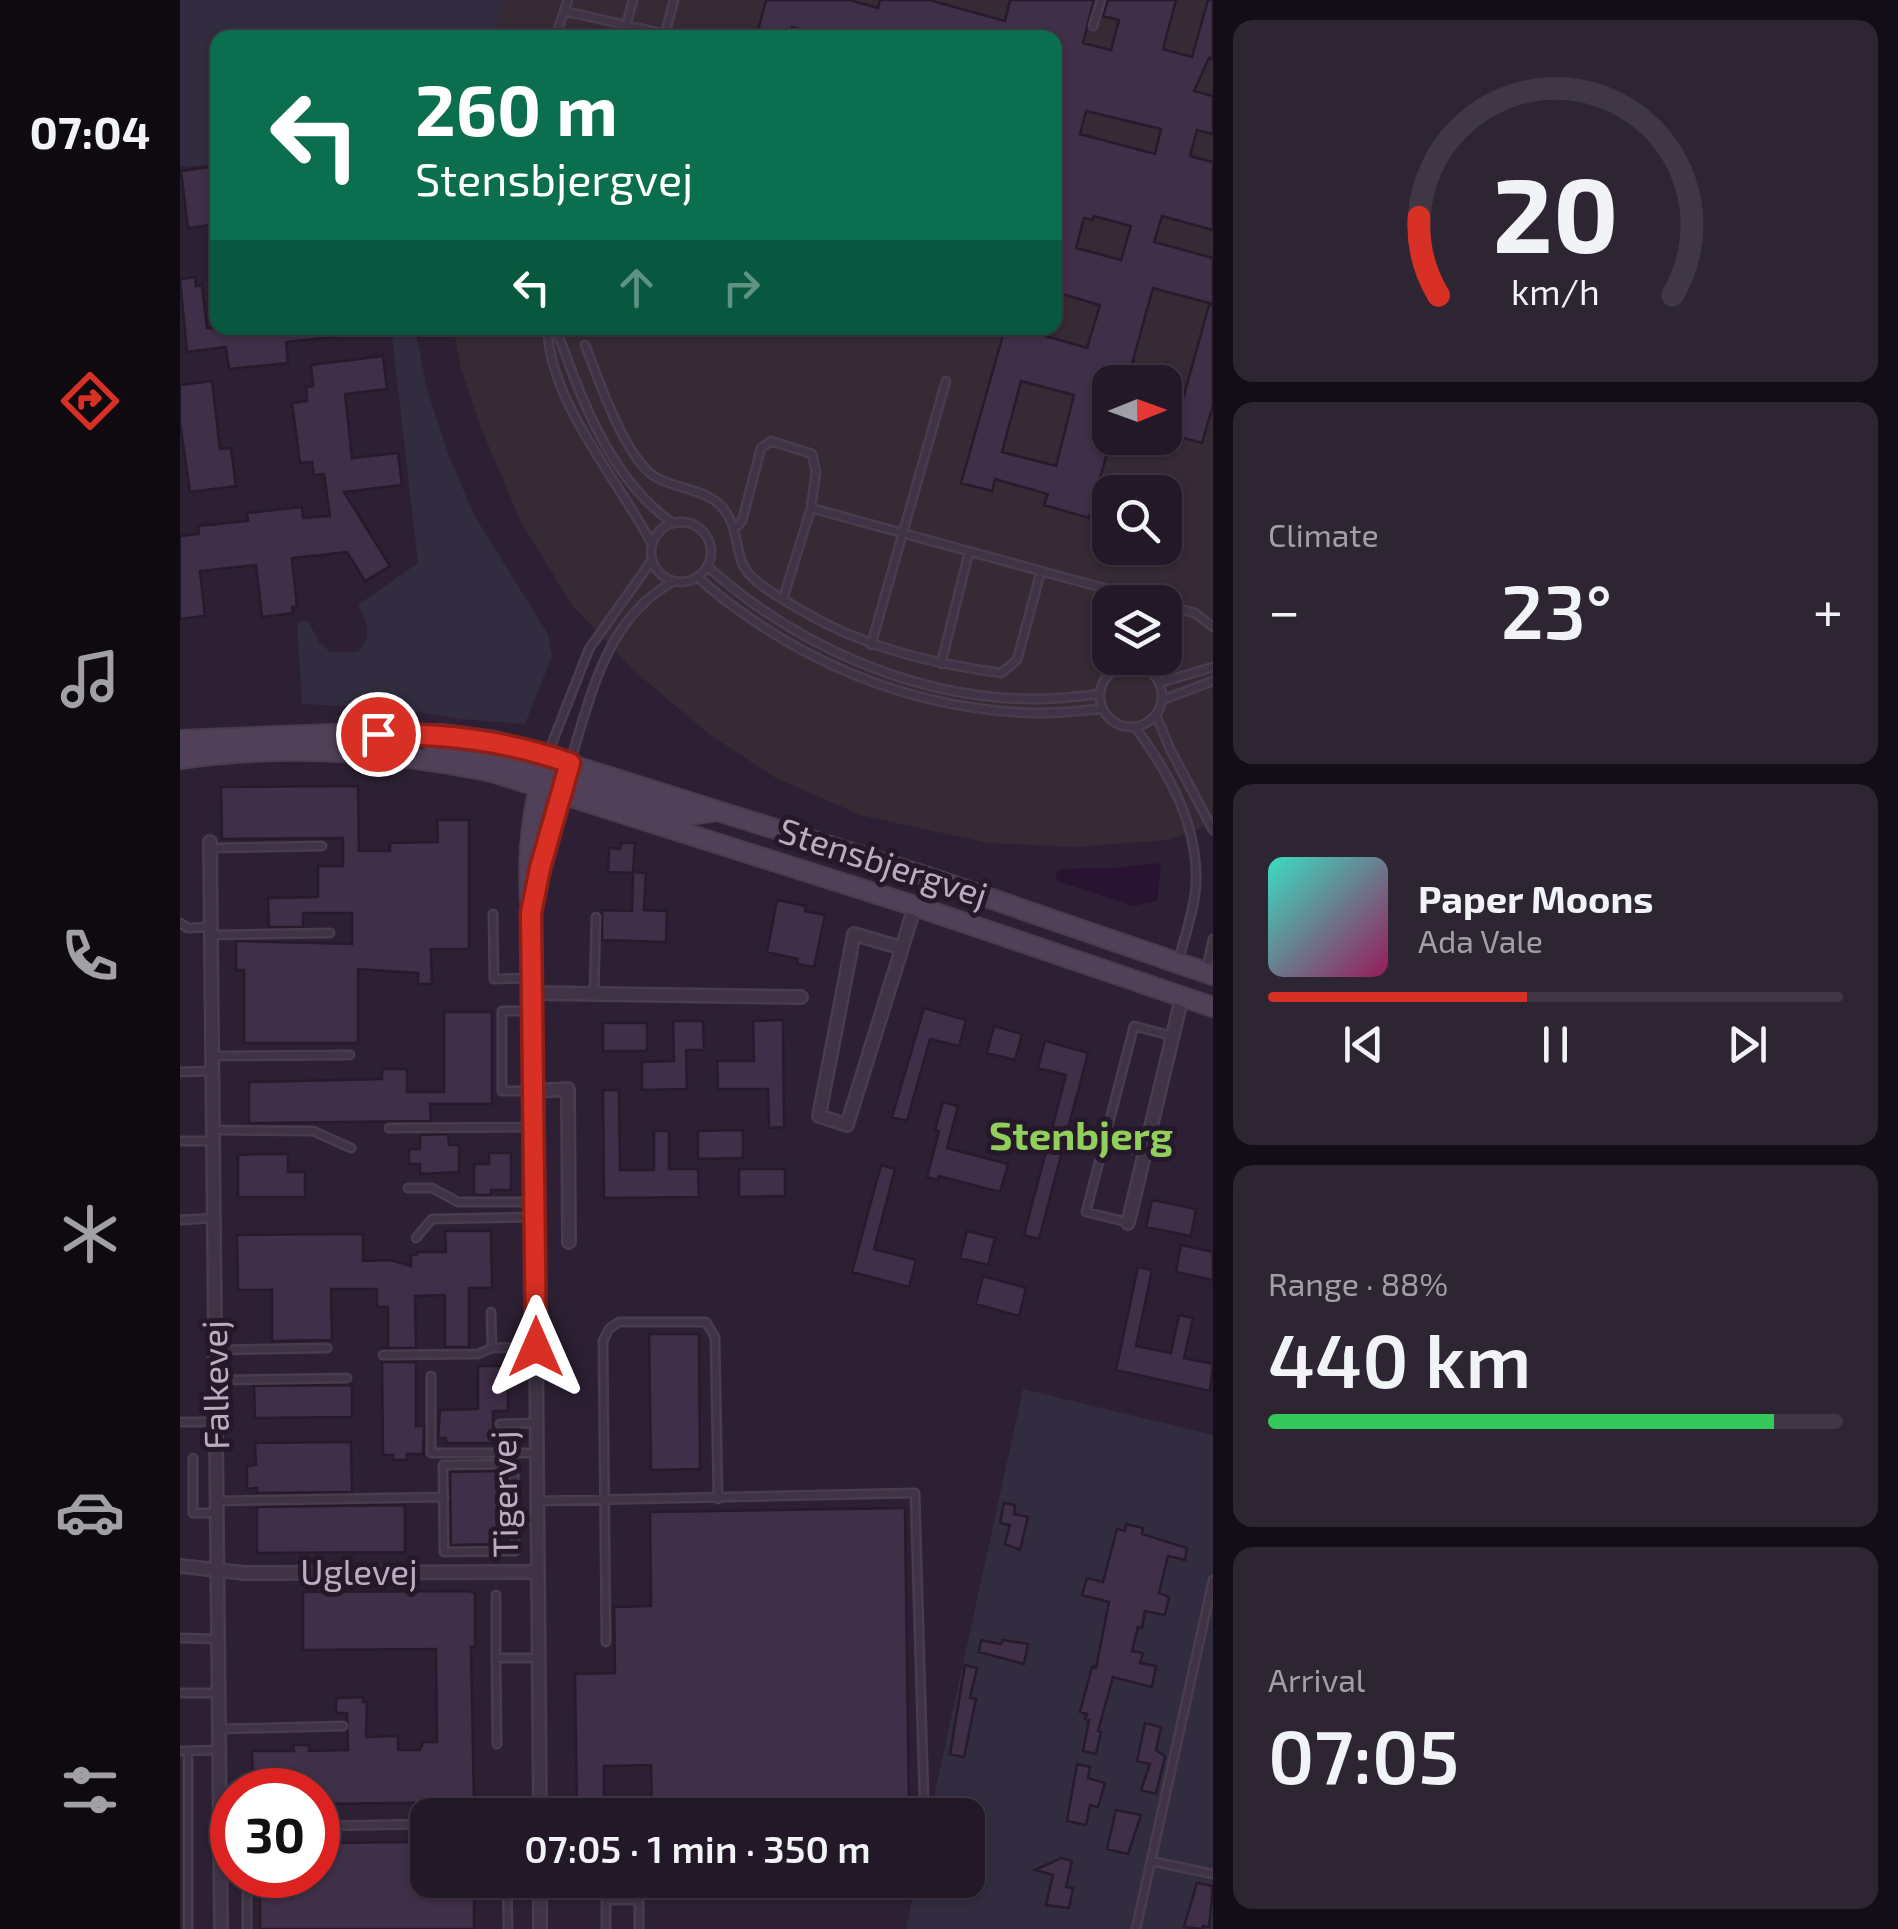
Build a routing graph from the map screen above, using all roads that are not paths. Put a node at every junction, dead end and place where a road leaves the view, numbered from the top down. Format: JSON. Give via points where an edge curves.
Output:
{"nodes":[{"id":1,"x":568,"y":0,"type":"edge"},
{"id":2,"x":633,"y":0,"type":"edge"},
{"id":3,"x":674,"y":0,"type":"edge"},
{"id":4,"x":1101,"y":0,"type":"edge"},
{"id":5,"x":564,"y":11,"type":"junction"},
{"id":6,"x":626,"y":26,"type":"junction"},
{"id":7,"x":1093,"y":26,"type":"dead end"},
{"id":8,"x":558,"y":30,"type":"edge"},
{"id":9,"x":645,"y":30,"type":"edge"},
{"id":10,"x":665,"y":30,"type":"edge"},
{"id":11,"x":550,"y":335,"type":"edge"},
{"id":12,"x":555,"y":335,"type":"edge"},
{"id":13,"x":585,"y":345,"type":"dead end"},
{"id":14,"x":946,"y":381,"type":"dead end"},
{"id":15,"x":810,"y":508,"type":"junction"},
{"id":16,"x":673,"y":523,"type":"junction"},
{"id":17,"x":734,"y":528,"type":"junction"},
{"id":18,"x":903,"y":534,"type":"junction"},
{"id":19,"x":652,"y":544,"type":"junction"},
{"id":20,"x":969,"y":552,"type":"junction"},
{"id":21,"x":652,"y":560,"type":"junction"},
{"id":22,"x":707,"y":566,"type":"junction"},
{"id":23,"x":1040,"y":571,"type":"junction"},
{"id":24,"x":697,"y":577,"type":"junction"},
{"id":25,"x":674,"y":581,"type":"junction"},
{"id":26,"x":1092,"y":585,"type":"edge"},
{"id":27,"x":783,"y":600,"type":"junction"},
{"id":28,"x":1182,"y":610,"type":"edge"},
{"id":29,"x":1213,"y":627,"type":"edge"},
{"id":30,"x":871,"y":645,"type":"junction"},
{"id":31,"x":941,"y":664,"type":"junction"},
{"id":32,"x":1213,"y":667,"type":"edge"},
{"id":33,"x":1213,"y":682,"type":"edge"},
{"id":34,"x":1159,"y":683,"type":"junction"},
{"id":35,"x":1100,"y":694,"type":"junction"},
{"id":36,"x":1162,"y":700,"type":"junction"},
{"id":37,"x":1102,"y":709,"type":"junction"},
{"id":38,"x":1156,"y":714,"type":"junction"},
{"id":39,"x":1136,"y":727,"type":"junction"},
{"id":40,"x":180,"y":740,"type":"edge"},
{"id":41,"x":180,"y":759,"type":"edge"},
{"id":42,"x":543,"y":771,"type":"junction"},
{"id":43,"x":566,"y":778,"type":"junction"},
{"id":44,"x":1213,"y":830,"type":"edge"},
{"id":45,"x":210,"y":845,"type":"joint"},
{"id":46,"x":322,"y":846,"type":"dead end"},
{"id":47,"x":915,"y":906,"type":"junction"},
{"id":48,"x":531,"y":913,"type":"junction"},
{"id":49,"x":493,"y":914,"type":"dead end"},
{"id":50,"x":596,"y":917,"type":"dead end"},
{"id":51,"x":180,"y":923,"type":"edge"},
{"id":52,"x":211,"y":931,"type":"junction"},
{"id":53,"x":330,"y":933,"type":"dead end"},
{"id":54,"x":1213,"y":938,"type":"edge"},
{"id":55,"x":902,"y":948,"type":"junction"},
{"id":56,"x":1178,"y":963,"type":"junction"},
{"id":57,"x":1210,"y":974,"type":"edge"},
{"id":58,"x":533,"y":994,"type":"junction"},
{"id":59,"x":594,"y":994,"type":"junction"},
{"id":60,"x":1182,"y":996,"type":"junction"},
{"id":61,"x":801,"y":997,"type":"dead end"},
{"id":62,"x":1213,"y":1007,"type":"edge"},
{"id":63,"x":1173,"y":1036,"type":"junction"},
{"id":64,"x":350,"y":1054,"type":"dead end"},
{"id":65,"x":212,"y":1056,"type":"junction"},
{"id":66,"x":213,"y":1071,"type":"junction"},
{"id":67,"x":180,"y":1072,"type":"edge"},
{"id":68,"x":534,"y":1091,"type":"junction"},
{"id":69,"x":534,"y":1127,"type":"junction"},
{"id":70,"x":389,"y":1128,"type":"dead end"},
{"id":71,"x":214,"y":1135,"type":"junction"},
{"id":72,"x":180,"y":1142,"type":"edge"},
{"id":73,"x":1104,"y":1142,"type":"junction"},
{"id":74,"x":350,"y":1148,"type":"dead end"},
{"id":75,"x":1145,"y":1152,"type":"junction"},
{"id":76,"x":408,"y":1188,"type":"dead end"},
{"id":77,"x":535,"y":1209,"type":"junction"},
{"id":78,"x":214,"y":1218,"type":"junction"},
{"id":79,"x":180,"y":1220,"type":"edge"},
{"id":80,"x":1128,"y":1223,"type":"joint"},
{"id":81,"x":416,"y":1238,"type":"dead end"},
{"id":82,"x":569,"y":1242,"type":"dead end"},
{"id":83,"x":492,"y":1312,"type":"dead end"},
{"id":84,"x":536,"y":1347,"type":"junction"},
{"id":85,"x":326,"y":1348,"type":"dead end"},
{"id":86,"x":492,"y":1348,"type":"junction"},
{"id":87,"x":216,"y":1350,"type":"junction"},
{"id":88,"x":383,"y":1356,"type":"dead end"},
{"id":89,"x":431,"y":1376,"type":"dead end"},
{"id":90,"x":348,"y":1378,"type":"dead end"},
{"id":91,"x":216,"y":1380,"type":"junction"},
{"id":92,"x":180,"y":1422,"type":"edge"},
{"id":93,"x":217,"y":1422,"type":"junction"},
{"id":94,"x":537,"y":1423,"type":"junction"},
{"id":95,"x":500,"y":1424,"type":"dead end"},
{"id":96,"x":537,"y":1453,"type":"junction"},
{"id":97,"x":193,"y":1458,"type":"dead end"},
{"id":98,"x":444,"y":1498,"type":"junction"},
{"id":99,"x":718,"y":1499,"type":"junction"},
{"id":100,"x":604,"y":1500,"type":"junction"},
{"id":101,"x":538,"y":1501,"type":"junction"},
{"id":102,"x":218,"y":1507,"type":"junction"},
{"id":103,"x":514,"y":1520,"type":"junction"},
{"id":104,"x":538,"y":1520,"type":"junction"},
{"id":105,"x":180,"y":1566,"type":"edge"},
{"id":106,"x":219,"y":1570,"type":"junction"},
{"id":107,"x":538,"y":1572,"type":"junction"},
{"id":108,"x":1213,"y":1580,"type":"edge"},
{"id":109,"x":496,"y":1595,"type":"dead end"},
{"id":110,"x":180,"y":1638,"type":"edge"},
{"id":111,"x":219,"y":1640,"type":"junction"},
{"id":112,"x":606,"y":1642,"type":"dead end"},
{"id":113,"x":496,"y":1658,"type":"junction"},
{"id":114,"x":539,"y":1658,"type":"junction"},
{"id":115,"x":220,"y":1692,"type":"junction"},
{"id":116,"x":180,"y":1693,"type":"edge"},
{"id":117,"x":343,"y":1726,"type":"dead end"},
{"id":118,"x":220,"y":1729,"type":"junction"},
{"id":119,"x":498,"y":1744,"type":"dead end"},
{"id":120,"x":184,"y":1750,"type":"edge"},
{"id":121,"x":220,"y":1750,"type":"junction"},
{"id":122,"x":222,"y":1768,"type":"edge"},
{"id":123,"x":540,"y":1798,"type":"edge"},
{"id":124,"x":924,"y":1798,"type":"edge"},
{"id":125,"x":410,"y":1824,"type":"edge"},
{"id":126,"x":340,"y":1826,"type":"edge"},
{"id":127,"x":1151,"y":1861,"type":"junction"},
{"id":128,"x":1213,"y":1874,"type":"edge"},
{"id":129,"x":222,"y":1898,"type":"edge"},
{"id":130,"x":247,"y":1898,"type":"edge"},
{"id":131,"x":507,"y":1898,"type":"edge"},
{"id":132,"x":540,"y":1898,"type":"edge"},
{"id":133,"x":640,"y":1900,"type":"joint"},
{"id":134,"x":188,"y":1929,"type":"edge"},
{"id":135,"x":221,"y":1929,"type":"edge"},
{"id":136,"x":248,"y":1929,"type":"edge"},
{"id":137,"x":508,"y":1929,"type":"edge"},
{"id":138,"x":540,"y":1929,"type":"edge"},
{"id":139,"x":606,"y":1929,"type":"edge"},
{"id":140,"x":640,"y":1929,"type":"edge"},
{"id":141,"x":1136,"y":1929,"type":"edge"}],
"edges":[{"from":1,"to":5,"type":"lane"},
{"from":2,"to":6,"type":"lane"},
{"from":3,"to":10,"type":"lane"},
{"from":4,"to":7,"type":"lane"},
{"from":5,"to":6,"type":"lane"},
{"from":5,"to":8,"type":"lane"},
{"from":6,"to":9,"type":"lane"},
{"from":11,"to":19,"type":"lane","via":[[548,346],[573,410]]},
{"from":12,"to":16,"type":"lane","via":[[601,435],[637,489]]},
{"from":13,"to":17,"type":"lane","via":[[623,438],[653,476],[716,501]]},
{"from":14,"to":18,"type":"lane"},
{"from":15,"to":17,"type":"lane","via":[[812,454],[771,441],[762,448],[742,521]]},
{"from":15,"to":18,"type":"lane"},
{"from":15,"to":27,"type":"lane"},
{"from":16,"to":19,"type":"lane"},
{"from":16,"to":22,"type":"lane","via":[[695,526],[706,536]]},
{"from":17,"to":27,"type":"lane","via":[[746,571]]},
{"from":18,"to":20,"type":"lane"},
{"from":18,"to":30,"type":"lane"},
{"from":19,"to":21,"type":"lane"},
{"from":20,"to":23,"type":"lane"},
{"from":20,"to":31,"type":"lane"},
{"from":21,"to":25,"type":"lane"},
{"from":21,"to":42,"type":"lane","via":[[589,648]]},
{"from":22,"to":24,"type":"lane"},
{"from":22,"to":35,"type":"lane","via":[[806,637],[902,677],[1004,697]]},
{"from":23,"to":26,"type":"lane"},
{"from":23,"to":31,"type":"lane","via":[[1017,660],[1001,674]]},
{"from":24,"to":25,"type":"lane"},
{"from":24,"to":37,"type":"lane","via":[[800,650],[898,691],[1003,712]]},
{"from":25,"to":43,"type":"lane","via":[[635,608],[604,661]]},
{"from":27,"to":30,"type":"lane"},
{"from":28,"to":29,"type":"lane"},
{"from":30,"to":31,"type":"lane"},
{"from":32,"to":34,"type":"lane"},
{"from":33,"to":36,"type":"lane"},
{"from":34,"to":35,"type":"lane","via":[[1130,665],[1107,676]]},
{"from":34,"to":36,"type":"lane"},
{"from":35,"to":37,"type":"lane"},
{"from":36,"to":38,"type":"lane"},
{"from":37,"to":39,"type":"lane","via":[[1120,725]]},
{"from":38,"to":39,"type":"lane"},
{"from":38,"to":44,"type":"lane"},
{"from":39,"to":56,"type":"lane","via":[[1183,806],[1194,848],[1196,886]]},
{"from":40,"to":42,"type":"street","name":"Stensbjergvej","via":[[442,734],[494,740]]},
{"from":41,"to":42,"type":"street","name":"Stensbjergvej","via":[[381,755]]},
{"from":42,"to":43,"type":"street","name":"Stensbjergvej"},
{"from":42,"to":43,"type":"street","name":"Stensbjergvej"},
{"from":42,"to":48,"type":"street","name":"Tigervej","via":[[527,867]]},
{"from":43,"to":47,"type":"street","name":"Stensbjergvej"},
{"from":43,"to":48,"type":"street","name":"Tigervej"},
{"from":43,"to":56,"type":"street","name":"Stensbjergvej","via":[[716,811]]},
{"from":45,"to":46,"type":"lane"},
{"from":45,"to":52,"type":"street","name":"Falkevej"},
{"from":47,"to":55,"type":"street"},
{"from":47,"to":60,"type":"street","name":"Stensbjergvej"},
{"from":48,"to":58,"type":"street","name":"Tigervej"},
{"from":49,"to":58,"type":"lane","via":[[494,979]]},
{"from":50,"to":59,"type":"lane"},
{"from":51,"to":52,"type":"lane"},
{"from":52,"to":53,"type":"lane"},
{"from":52,"to":65,"type":"street","name":"Falkevej"},
{"from":54,"to":57,"type":"lane"},
{"from":55,"to":55,"type":"street","via":[[854,934],[819,1116],[847,1125]]},
{"from":56,"to":57,"type":"street","name":"Stensbjergvej"},
{"from":56,"to":60,"type":"street"},
{"from":57,"to":60,"type":"street"},
{"from":58,"to":59,"type":"street"},
{"from":58,"to":68,"type":"street","name":"Tigervej"},
{"from":58,"to":68,"type":"lane","via":[[502,1011],[502,1091]]},
{"from":59,"to":61,"type":"street"},
{"from":60,"to":62,"type":"street","name":"Stensbjergvej"},
{"from":60,"to":63,"type":"street"},
{"from":63,"to":73,"type":"lane","via":[[1134,1026]]},
{"from":63,"to":75,"type":"street"},
{"from":64,"to":65,"type":"lane"},
{"from":65,"to":66,"type":"street","name":"Falkevej"},
{"from":66,"to":67,"type":"lane"},
{"from":66,"to":71,"type":"street","name":"Falkevej"},
{"from":68,"to":69,"type":"street","name":"Tigervej"},
{"from":68,"to":82,"type":"street","via":[[568,1090]]},
{"from":69,"to":70,"type":"lane"},
{"from":69,"to":77,"type":"street","name":"Tigervej"},
{"from":71,"to":72,"type":"lane"},
{"from":71,"to":74,"type":"lane","via":[[313,1131]]},
{"from":71,"to":78,"type":"street","name":"Falkevej"},
{"from":73,"to":75,"type":"lane"},
{"from":73,"to":80,"type":"lane","via":[[1086,1212]]},
{"from":75,"to":80,"type":"street"},
{"from":76,"to":77,"type":"lane","via":[[432,1188],[458,1202]]},
{"from":77,"to":81,"type":"lane","via":[[432,1219]]},
{"from":77,"to":84,"type":"street","name":"Tigervej"},
{"from":78,"to":79,"type":"lane"},
{"from":78,"to":87,"type":"street","name":"Falkevej"},
{"from":83,"to":86,"type":"lane"},
{"from":84,"to":86,"type":"lane"},
{"from":84,"to":94,"type":"street","name":"Tigervej"},
{"from":85,"to":87,"type":"lane"},
{"from":86,"to":88,"type":"lane"},
{"from":87,"to":91,"type":"street","name":"Falkevej"},
{"from":89,"to":96,"type":"lane","via":[[432,1453]]},
{"from":90,"to":91,"type":"lane"},
{"from":91,"to":93,"type":"street","name":"Falkevej"},
{"from":92,"to":93,"type":"lane"},
{"from":93,"to":102,"type":"street","name":"Falkevej"},
{"from":94,"to":95,"type":"lane"},
{"from":94,"to":96,"type":"street","name":"Tigervej"},
{"from":96,"to":101,"type":"street","name":"Tigervej"},
{"from":97,"to":102,"type":"lane","via":[[194,1513]]},
{"from":98,"to":102,"type":"lane"},
{"from":98,"to":103,"type":"lane","via":[[444,1552],[515,1551]]},
{"from":98,"to":103,"type":"lane","via":[[444,1465],[514,1464]]},
{"from":99,"to":100,"type":"lane"},
{"from":99,"to":100,"type":"lane","via":[[715,1337],[706,1322],[619,1322],[603,1341]]},
{"from":99,"to":124,"type":"lane","via":[[915,1493]]},
{"from":100,"to":101,"type":"lane"},
{"from":100,"to":112,"type":"lane"},
{"from":101,"to":104,"type":"street","name":"Tigervej"},
{"from":102,"to":106,"type":"street","name":"Falkevej"},
{"from":103,"to":104,"type":"lane"},
{"from":104,"to":107,"type":"street","name":"Tigervej"},
{"from":105,"to":106,"type":"street","name":"Uglevej"},
{"from":106,"to":107,"type":"street","name":"Uglevej"},
{"from":106,"to":111,"type":"street","name":"Falkevej"},
{"from":107,"to":114,"type":"street","name":"Tigervej"},
{"from":108,"to":127,"type":"lane"},
{"from":109,"to":113,"type":"lane"},
{"from":110,"to":111,"type":"lane"},
{"from":111,"to":115,"type":"street","name":"Falkevej"},
{"from":113,"to":114,"type":"lane"},
{"from":113,"to":119,"type":"lane"},
{"from":114,"to":123,"type":"street","name":"Tigervej"},
{"from":115,"to":116,"type":"lane"},
{"from":115,"to":118,"type":"street","name":"Falkevej"},
{"from":117,"to":118,"type":"lane"},
{"from":118,"to":121,"type":"street","name":"Falkevej"},
{"from":120,"to":121,"type":"lane"},
{"from":120,"to":134,"type":"lane"},
{"from":121,"to":122,"type":"street","name":"Falkevej"},
{"from":125,"to":126,"type":"lane"},
{"from":127,"to":128,"type":"lane"},
{"from":127,"to":141,"type":"lane"},
{"from":129,"to":135,"type":"street","name":"Falkevej"},
{"from":130,"to":136,"type":"lane"},
{"from":131,"to":137,"type":"lane"},
{"from":132,"to":138,"type":"street"},
{"from":133,"to":139,"type":"lane","via":[[606,1900]]},
{"from":133,"to":140,"type":"lane"}]}
